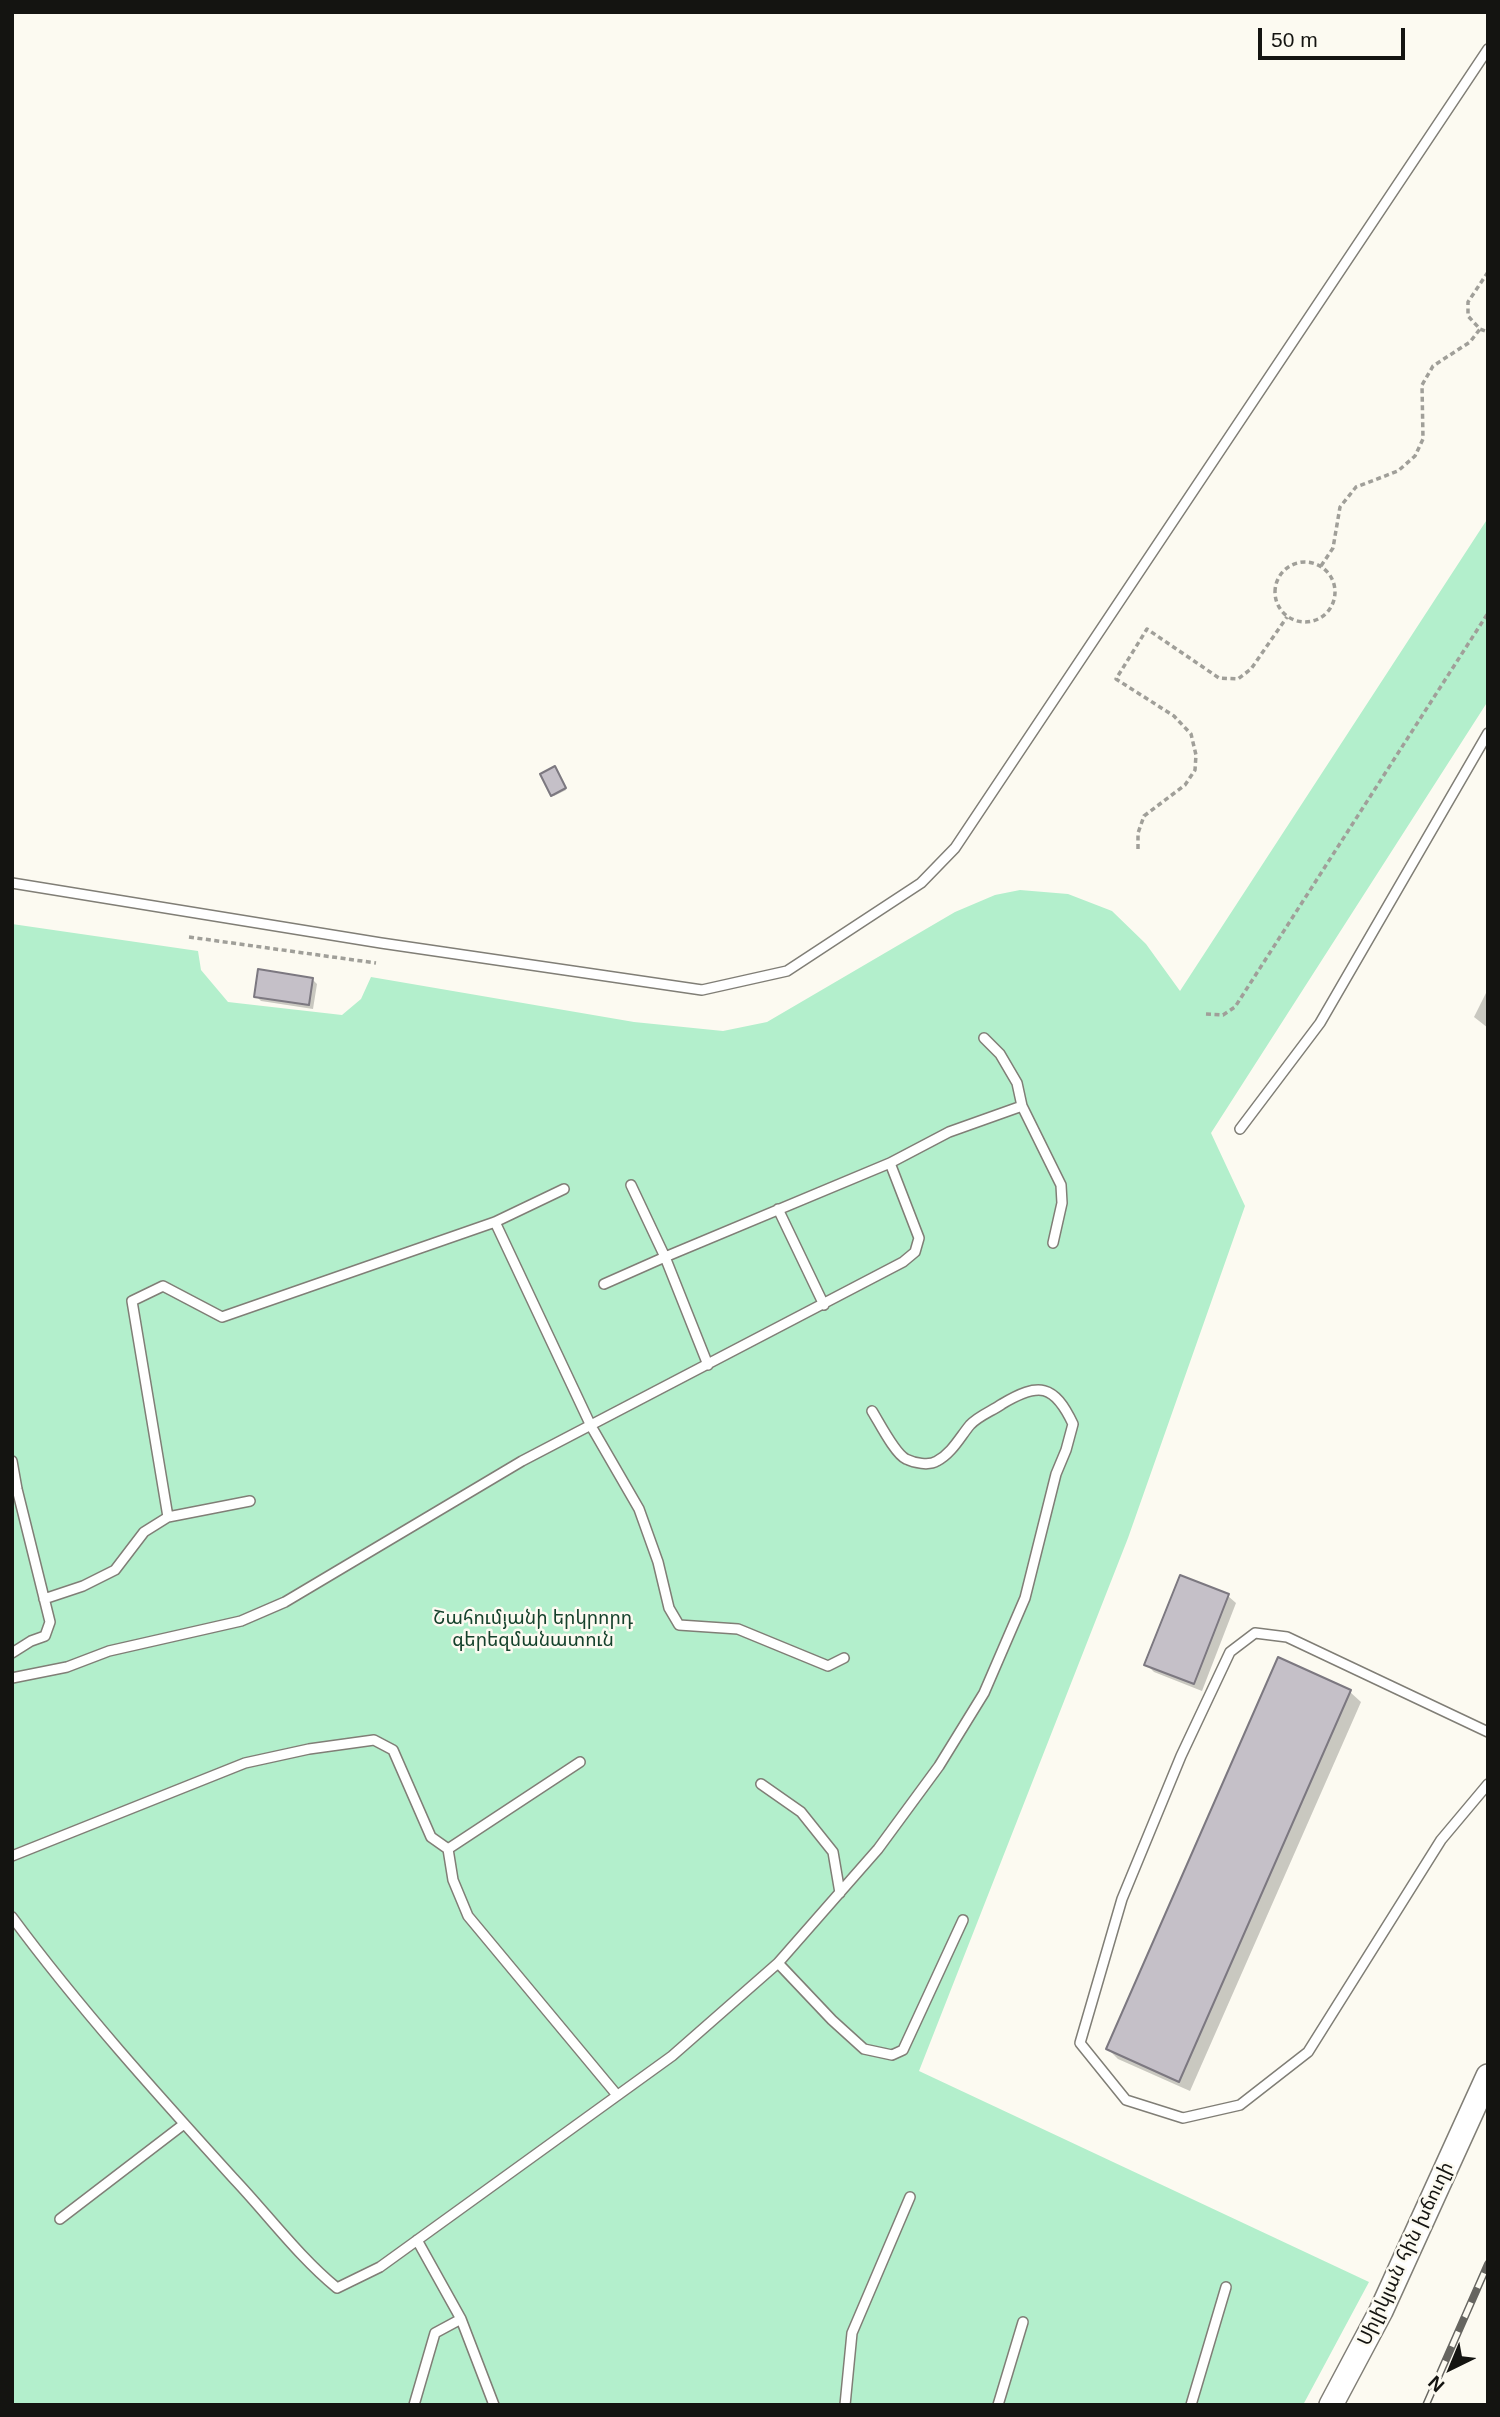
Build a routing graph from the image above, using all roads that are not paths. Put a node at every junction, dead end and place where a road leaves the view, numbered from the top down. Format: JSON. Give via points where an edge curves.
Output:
{"nodes":[{"id":1,"x":1488,"y":49,"type":"edge"},
{"id":2,"x":1488,"y":733,"type":"edge"},
{"id":3,"x":12,"y":883,"type":"edge"},
{"id":4,"x":984,"y":1038,"type":"dead end"},
{"id":5,"x":1022,"y":1105,"type":"junction"},
{"id":6,"x":1240,"y":1129,"type":"dead end"},
{"id":7,"x":890,"y":1163,"type":"junction"},
{"id":8,"x":631,"y":1185,"type":"dead end"},
{"id":9,"x":564,"y":1189,"type":"dead end"},
{"id":10,"x":778,"y":1209,"type":"junction"},
{"id":11,"x":495,"y":1222,"type":"junction"},
{"id":12,"x":1054,"y":1243,"type":"dead end"},
{"id":13,"x":665,"y":1256,"type":"junction"},
{"id":14,"x":604,"y":1284,"type":"dead end"},
{"id":15,"x":824,"y":1305,"type":"junction"},
{"id":16,"x":708,"y":1365,"type":"junction"},
{"id":17,"x":872,"y":1411,"type":"dead end"},
{"id":18,"x":591,"y":1426,"type":"junction"},
{"id":19,"x":12,"y":1461,"type":"edge"},
{"id":20,"x":250,"y":1501,"type":"dead end"},
{"id":21,"x":168,"y":1517,"type":"junction"},
{"id":22,"x":44,"y":1599,"type":"junction"},
{"id":23,"x":12,"y":1653,"type":"edge"},
{"id":24,"x":844,"y":1658,"type":"dead end"},
{"id":25,"x":12,"y":1678,"type":"edge"},
{"id":26,"x":1488,"y":1732,"type":"edge"},
{"id":27,"x":580,"y":1762,"type":"dead end"},
{"id":28,"x":761,"y":1784,"type":"dead end"},
{"id":29,"x":1488,"y":1784,"type":"edge"},
{"id":30,"x":447,"y":1849,"type":"junction"},
{"id":31,"x":12,"y":1856,"type":"edge"},
{"id":32,"x":840,"y":1893,"type":"junction"},
{"id":33,"x":12,"y":1917,"type":"edge"},
{"id":34,"x":963,"y":1920,"type":"dead end"},
{"id":35,"x":778,"y":1963,"type":"junction"},
{"id":36,"x":1488,"y":2076,"type":"edge"},
{"id":37,"x":617,"y":2095,"type":"junction"},
{"id":38,"x":1478,"y":2123,"type":"edge"},
{"id":39,"x":184,"y":2124,"type":"junction"},
{"id":40,"x":910,"y":2197,"type":"dead end"},
{"id":41,"x":60,"y":2219,"type":"dead end"},
{"id":42,"x":417,"y":2240,"type":"junction"},
{"id":43,"x":1226,"y":2287,"type":"dead end"},
{"id":44,"x":461,"y":2319,"type":"junction"},
{"id":45,"x":1023,"y":2322,"type":"dead end"},
{"id":46,"x":414,"y":2405,"type":"edge"},
{"id":47,"x":494,"y":2405,"type":"edge"},
{"id":48,"x":845,"y":2405,"type":"edge"},
{"id":49,"x":998,"y":2405,"type":"edge"},
{"id":50,"x":1191,"y":2405,"type":"edge"},
{"id":51,"x":1331,"y":2405,"type":"edge"}],
"edges":[{"from":1,"to":3,"type":"lane","via":[[956,848],[921,883],[787,971],[702,990]]},
{"from":2,"to":6,"type":"lane","via":[[1320,1023]]},
{"from":4,"to":5,"type":"lane","via":[[1017,1083]]},
{"from":5,"to":7,"type":"lane","via":[[949,1132]]},
{"from":5,"to":12,"type":"lane","via":[[1061,1185]]},
{"from":7,"to":10,"type":"lane"},
{"from":7,"to":15,"type":"lane","via":[[919,1238],[915,1252]]},
{"from":8,"to":13,"type":"lane"},
{"from":9,"to":11,"type":"lane"},
{"from":10,"to":13,"type":"lane"},
{"from":10,"to":15,"type":"lane"},
{"from":11,"to":18,"type":"lane"},
{"from":11,"to":21,"type":"lane","via":[[222,1317],[163,1286],[132,1301]]},
{"from":13,"to":14,"type":"lane"},
{"from":13,"to":16,"type":"lane"},
{"from":15,"to":16,"type":"lane"},
{"from":16,"to":18,"type":"lane"},
{"from":17,"to":32,"type":"lane","via":[[902,1458],[918,1463],[936,1462],[972,1423],[1024,1391],[1054,1394],[1073,1424],[1026,1598],[984,1693],[923,1787]]},
{"from":18,"to":24,"type":"lane","via":[[639,1509],[669,1608],[679,1625],[738,1629],[828,1666]]},
{"from":18,"to":25,"type":"lane","via":[[522,1461],[285,1602],[241,1621]]},
{"from":19,"to":22,"type":"lane"},
{"from":20,"to":21,"type":"lane"},
{"from":21,"to":22,"type":"lane","via":[[144,1532],[115,1570]]},
{"from":22,"to":23,"type":"lane","via":[[50,1622],[45,1636]]},
{"from":26,"to":29,"type":"lane","via":[[1287,1637],[1255,1633],[1230,1652],[1122,1899],[1080,2043],[1126,2100],[1183,2118],[1240,2105],[1308,2052],[1441,1840]]},
{"from":27,"to":30,"type":"lane"},
{"from":28,"to":32,"type":"lane","via":[[801,1812],[833,1852]]},
{"from":30,"to":31,"type":"lane","via":[[431,1837],[393,1750],[374,1740],[246,1763]]},
{"from":30,"to":37,"type":"lane","via":[[453,1880],[468,1916]]},
{"from":32,"to":35,"type":"lane"},
{"from":33,"to":39,"type":"lane","via":[[55,1976]]},
{"from":34,"to":35,"type":"lane","via":[[903,2050],[892,2054],[864,2049]]},
{"from":35,"to":37,"type":"lane","via":[[671,2056]]},
{"from":36,"to":38,"type":"street","name":"Սիլիկյան հին խճուղի"},
{"from":37,"to":42,"type":"lane"},
{"from":38,"to":51,"type":"street","name":"Սիլիկյան հին խճուղի"},
{"from":39,"to":41,"type":"lane"},
{"from":39,"to":42,"type":"lane","via":[[313,2269],[337,2288],[380,2267]]},
{"from":40,"to":48,"type":"lane","via":[[852,2333]]},
{"from":42,"to":44,"type":"lane"},
{"from":43,"to":50,"type":"lane"},
{"from":44,"to":46,"type":"lane","via":[[435,2333]]},
{"from":44,"to":47,"type":"lane"},
{"from":45,"to":49,"type":"lane"}]}
